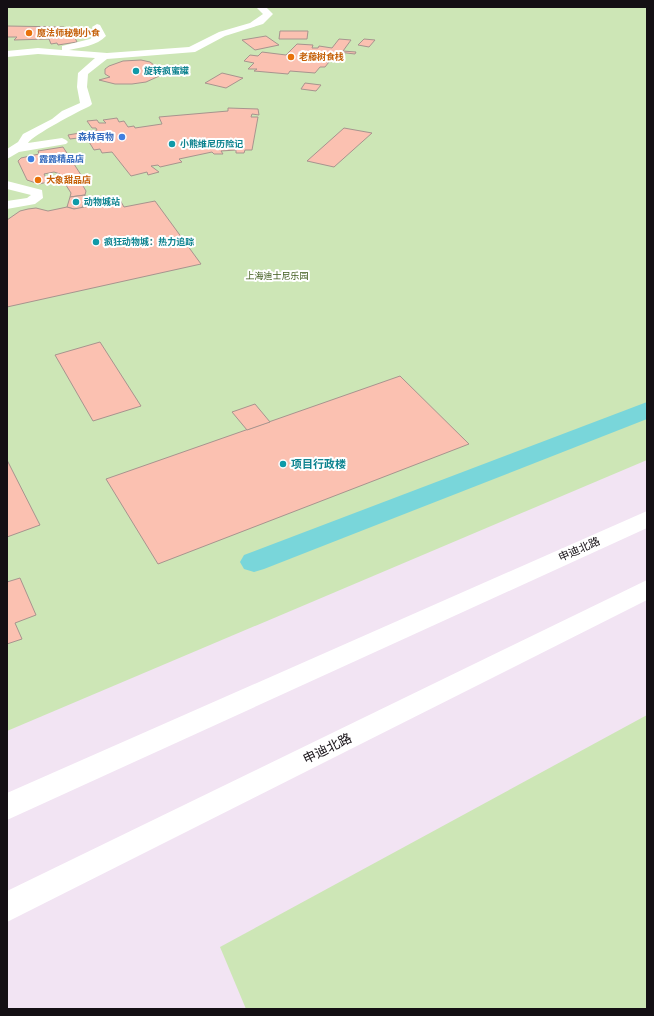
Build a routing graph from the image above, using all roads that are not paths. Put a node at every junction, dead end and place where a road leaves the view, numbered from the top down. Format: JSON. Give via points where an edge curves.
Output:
{"nodes":[{"id":1,"x":261,"y":7,"type":"edge"},
{"id":2,"x":97,"y":27,"type":"dead end"},
{"id":3,"x":46,"y":52,"type":"junction"},
{"id":4,"x":7,"y":54,"type":"edge"},
{"id":5,"x":104,"y":56,"type":"junction"},
{"id":6,"x":62,"y":142,"type":"dead end"},
{"id":7,"x":11,"y":152,"type":"edge"},
{"id":8,"x":7,"y":173,"type":"edge"},
{"id":9,"x":7,"y":184,"type":"edge"},
{"id":10,"x":7,"y":204,"type":"edge"},
{"id":11,"x":647,"y":519,"type":"edge"},
{"id":12,"x":647,"y":589,"type":"edge"},
{"id":13,"x":7,"y":807,"type":"edge"},
{"id":14,"x":7,"y":907,"type":"edge"}],
"edges":[{"from":1,"to":5,"type":"street","via":[[268,14],[266,19],[221,34],[203,46],[191,50]]},
{"from":2,"to":3,"type":"street","via":[[101,36],[93,42]]},
{"from":3,"to":4,"type":"street"},
{"from":3,"to":5,"type":"street"},
{"from":5,"to":7,"type":"street","via":[[83,73],[82,87],[86,104],[27,136],[22,144]]},
{"from":6,"to":7,"type":"street"},
{"from":8,"to":9,"type":"street","via":[[11,178]]},
{"from":9,"to":10,"type":"street","via":[[38,193],[37,198],[30,201]]},
{"from":11,"to":13,"type":"street","name":"申迪北路"},
{"from":12,"to":14,"type":"street","name":"申迪北路"}]}
